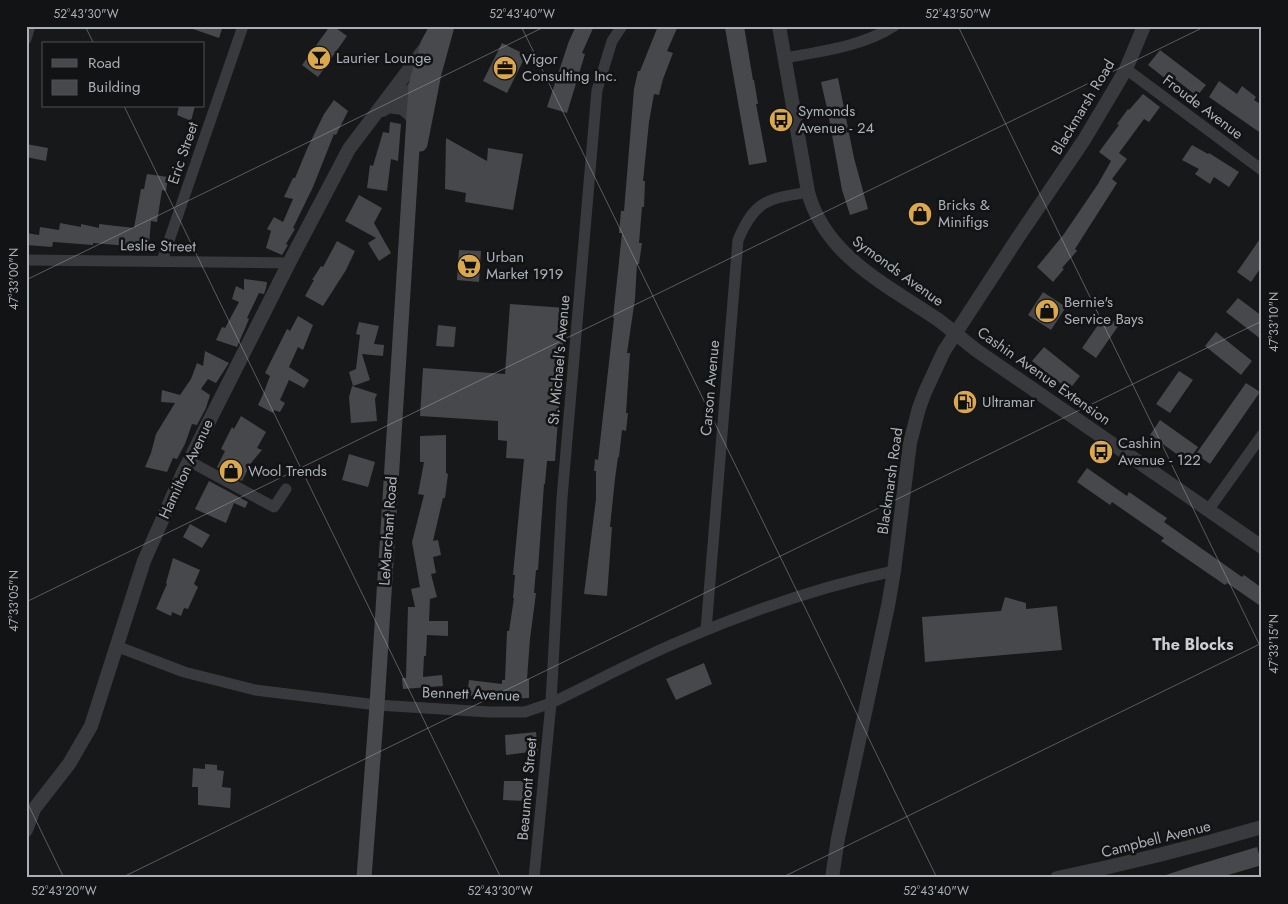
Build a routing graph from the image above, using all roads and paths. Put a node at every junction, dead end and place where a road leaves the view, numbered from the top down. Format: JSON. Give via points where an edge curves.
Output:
{"nodes":[{"id":1,"x":30,"y":26,"type":"edge"},
{"id":2,"x":243,"y":26,"type":"edge"},
{"id":3,"x":438,"y":26,"type":"edge"},
{"id":4,"x":446,"y":26,"type":"edge"},
{"id":5,"x":622,"y":26,"type":"edge"},
{"id":6,"x":779,"y":26,"type":"edge"},
{"id":7,"x":894,"y":26,"type":"edge"},
{"id":8,"x":1144,"y":26,"type":"edge"},
{"id":9,"x":26,"y":39,"type":"edge"},
{"id":10,"x":428,"y":44,"type":"junction"},
{"id":11,"x":785,"y":58,"type":"junction"},
{"id":12,"x":1126,"y":69,"type":"junction"},
{"id":13,"x":434,"y":73,"type":"junction"},
{"id":14,"x":416,"y":85,"type":"junction"},
{"id":15,"x":388,"y":106,"type":"junction"},
{"id":16,"x":371,"y":118,"type":"junction"},
{"id":17,"x":414,"y":118,"type":"junction"},
{"id":18,"x":1262,"y":170,"type":"edge"},
{"id":19,"x":410,"y":184,"type":"junction"},
{"id":20,"x":808,"y":192,"type":"junction"},
{"id":21,"x":26,"y":260,"type":"edge"},
{"id":22,"x":162,"y":261,"type":"junction"},
{"id":23,"x":289,"y":263,"type":"junction"},
{"id":24,"x":956,"y":334,"type":"junction"},
{"id":25,"x":1262,"y":435,"type":"edge"},
{"id":26,"x":189,"y":461,"type":"junction"},
{"id":27,"x":286,"y":489,"type":"dead end"},
{"id":28,"x":1209,"y":509,"type":"junction"},
{"id":29,"x":1262,"y":547,"type":"edge"},
{"id":30,"x":894,"y":571,"type":"junction"},
{"id":31,"x":706,"y":630,"type":"junction"},
{"id":32,"x":116,"y":646,"type":"junction"},
{"id":33,"x":550,"y":703,"type":"junction"},
{"id":34,"x":377,"y":705,"type":"junction"},
{"id":35,"x":1262,"y":827,"type":"edge"},
{"id":36,"x":26,"y":830,"type":"edge"},
{"id":37,"x":364,"y":878,"type":"edge"},
{"id":38,"x":534,"y":878,"type":"edge"},
{"id":39,"x":832,"y":878,"type":"edge"},
{"id":40,"x":1057,"y":878,"type":"edge"}],
"edges":[{"from":1,"to":9,"type":"street"},
{"from":2,"to":22,"type":"street","name":"Eric Street"},
{"from":3,"to":10,"type":"main road","name":"Hamilton Avenue"},
{"from":4,"to":13,"type":"main road"},
{"from":5,"to":33,"type":"street","name":"St. Michael's Avenue","via":[[612,41],[597,90],[562,498]]},
{"from":6,"to":11,"type":"street","name":"Symonds Avenue"},
{"from":7,"to":11,"type":"street","via":[[878,36],[854,44]]},
{"from":8,"to":12,"type":"street","name":"Blackmarsh Road"},
{"from":10,"to":14,"type":"main road","name":"LeMarchant Road"},
{"from":10,"to":16,"type":"street","name":"Hamilton Avenue"},
{"from":11,"to":20,"type":"street","name":"Symonds Avenue"},
{"from":12,"to":18,"type":"street","name":"Froude Avenue"},
{"from":12,"to":24,"type":"street","name":"Blackmarsh Road","via":[[1084,140]]},
{"from":13,"to":14,"type":"street","name":"Hamilton Avenue"},
{"from":13,"to":19,"type":"main road","name":"LeMarchant Road"},
{"from":14,"to":15,"type":"street","name":"Hamilton Avenue"},
{"from":14,"to":17,"type":"main road","name":"LeMarchant Road"},
{"from":15,"to":16,"type":"street","name":"Hamilton Avenue"},
{"from":15,"to":17,"type":"street","via":[[403,108]]},
{"from":16,"to":23,"type":"street","name":"Hamilton Avenue","via":[[349,149]]},
{"from":17,"to":19,"type":"main road","name":"LeMarchant Road"},
{"from":19,"to":34,"type":"main road","name":"LeMarchant Road"},
{"from":20,"to":24,"type":"street","name":"Symonds Avenue","via":[[818,220],[834,244],[871,275]]},
{"from":20,"to":31,"type":"street","name":"Carson Avenue","via":[[770,200],[758,208],[746,220],[738,240]]},
{"from":21,"to":22,"type":"street","name":"Leslie Street"},
{"from":22,"to":23,"type":"street","name":"Leslie Street"},
{"from":23,"to":26,"type":"street","name":"Hamilton Avenue"},
{"from":24,"to":28,"type":"street","name":"Cashin Avenue Extension"},
{"from":24,"to":30,"type":"street","name":"Blackmarsh Road","via":[[944,351],[925,392],[912,434]]},
{"from":25,"to":28,"type":"street"},
{"from":26,"to":27,"type":"street","via":[[274,507]]},
{"from":26,"to":32,"type":"street","name":"Hamilton Avenue","via":[[144,561]]},
{"from":28,"to":29,"type":"street","name":"Cashin Avenue Extension"},
{"from":30,"to":31,"type":"street","name":"Bennett Avenue","via":[[801,595]]},
{"from":30,"to":39,"type":"street","name":"Blackmarsh Road"},
{"from":31,"to":33,"type":"street","name":"Bennett Avenue"},
{"from":32,"to":34,"type":"street","name":"Bennett Avenue","via":[[184,672],[255,690]]},
{"from":32,"to":36,"type":"street","name":"Hamilton Avenue","via":[[91,726],[69,764],[34,809]]},
{"from":33,"to":34,"type":"street","name":"Bennett Avenue","via":[[524,712]]},
{"from":33,"to":38,"type":"street","name":"Beaumont Street"},
{"from":34,"to":37,"type":"main road","name":"LeMarchant Road"},
{"from":35,"to":40,"type":"street","name":"Campbell Avenue","via":[[1133,862]]}]}
